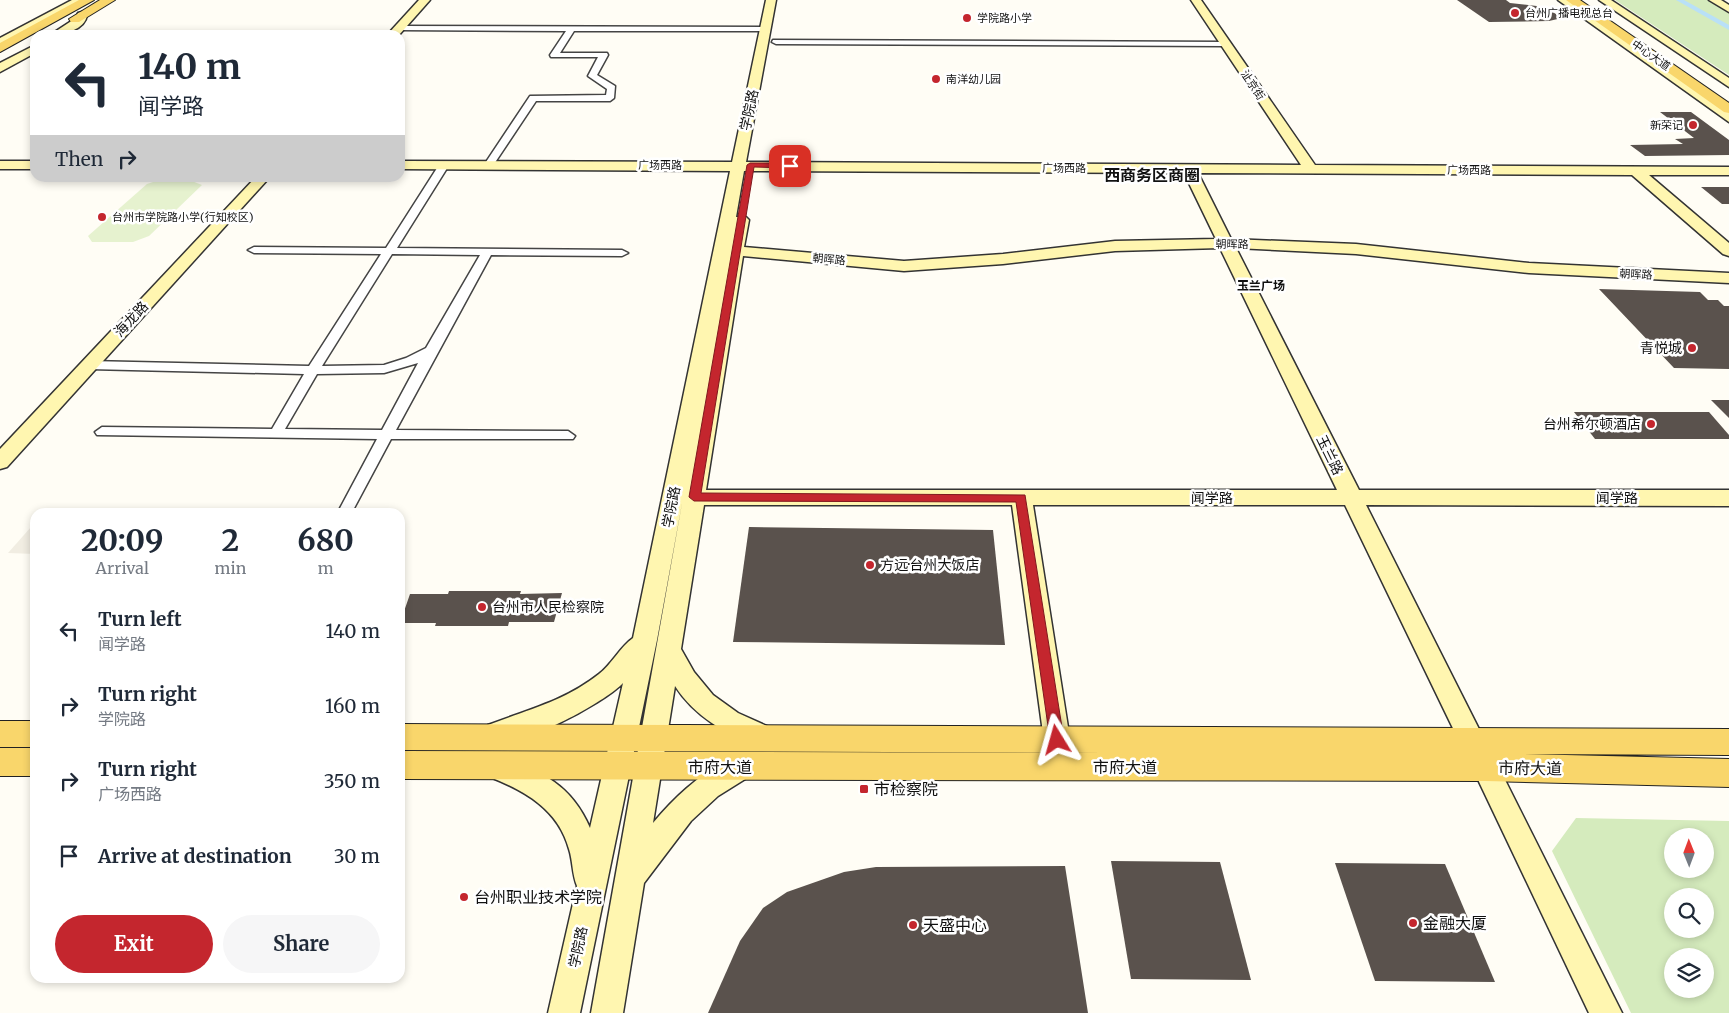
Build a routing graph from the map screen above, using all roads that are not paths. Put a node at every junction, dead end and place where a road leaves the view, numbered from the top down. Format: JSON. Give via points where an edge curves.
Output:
{"nodes":[{"id":1,"x":80,"y":0,"type":"edge"},
{"id":2,"x":88,"y":0,"type":"edge"},
{"id":3,"x":110,"y":0,"type":"edge"},
{"id":4,"x":425,"y":0,"type":"edge"},
{"id":5,"x":771,"y":0,"type":"edge"},
{"id":6,"x":784,"y":0,"type":"edge"},
{"id":7,"x":1196,"y":0,"type":"edge"},
{"id":8,"x":1563,"y":0,"type":"edge"},
{"id":9,"x":1572,"y":0,"type":"edge"},
{"id":10,"x":1591,"y":0,"type":"edge"},
{"id":11,"x":1604,"y":0,"type":"edge"},
{"id":12,"x":1714,"y":0,"type":"edge"},
{"id":13,"x":1729,"y":9,"type":"edge"},
{"id":14,"x":82,"y":15,"type":"junction"},
{"id":15,"x":572,"y":28,"type":"junction"},
{"id":16,"x":33,"y":30,"type":"edge"},
{"id":17,"x":54,"y":30,"type":"edge"},
{"id":18,"x":64,"y":30,"type":"edge"},
{"id":19,"x":397,"y":30,"type":"edge"},
{"id":20,"x":405,"y":31,"type":"edge"},
{"id":21,"x":30,"y":32,"type":"edge"},
{"id":22,"x":770,"y":36,"type":"junction"},
{"id":23,"x":0,"y":42,"type":"edge"},
{"id":24,"x":30,"y":43,"type":"edge"},
{"id":25,"x":1225,"y":44,"type":"junction"},
{"id":26,"x":0,"y":48,"type":"edge"},
{"id":27,"x":30,"y":51,"type":"edge"},
{"id":28,"x":0,"y":60,"type":"edge"},
{"id":29,"x":0,"y":68,"type":"edge"},
{"id":30,"x":1729,"y":83,"type":"edge"},
{"id":31,"x":1729,"y":94,"type":"edge"},
{"id":32,"x":1729,"y":109,"type":"edge"},
{"id":33,"x":1729,"y":118,"type":"edge"},
{"id":34,"x":0,"y":165,"type":"edge"},
{"id":35,"x":30,"y":165,"type":"edge"},
{"id":36,"x":405,"y":165,"type":"edge"},
{"id":37,"x":444,"y":165,"type":"junction"},
{"id":38,"x":489,"y":165,"type":"junction"},
{"id":39,"x":744,"y":165,"type":"junction"},
{"id":40,"x":1189,"y":169,"type":"junction"},
{"id":41,"x":1311,"y":170,"type":"junction"},
{"id":42,"x":1635,"y":170,"type":"junction"},
{"id":43,"x":1729,"y":171,"type":"edge"},
{"id":44,"x":258,"y":182,"type":"edge"},
{"id":45,"x":1226,"y":243,"type":"junction"},
{"id":46,"x":254,"y":250,"type":"dead end"},
{"id":47,"x":736,"y":251,"type":"junction"},
{"id":48,"x":1729,"y":251,"type":"edge"},
{"id":49,"x":389,"y":252,"type":"junction"},
{"id":50,"x":622,"y":253,"type":"dead end"},
{"id":51,"x":486,"y":254,"type":"junction"},
{"id":52,"x":1729,"y":278,"type":"edge"},
{"id":53,"x":431,"y":350,"type":"junction"},
{"id":54,"x":89,"y":365,"type":"junction"},
{"id":55,"x":313,"y":370,"type":"junction"},
{"id":56,"x":102,"y":432,"type":"dead end"},
{"id":57,"x":276,"y":433,"type":"junction"},
{"id":58,"x":387,"y":434,"type":"junction"},
{"id":59,"x":568,"y":436,"type":"dead end"},
{"id":60,"x":0,"y":462,"type":"edge"},
{"id":61,"x":694,"y":497,"type":"junction"},
{"id":62,"x":1021,"y":498,"type":"junction"},
{"id":63,"x":1352,"y":498,"type":"junction"},
{"id":64,"x":1729,"y":498,"type":"edge"},
{"id":65,"x":347,"y":508,"type":"edge"},
{"id":66,"x":645,"y":640,"type":"junction"},
{"id":67,"x":668,"y":650,"type":"junction"},
{"id":68,"x":0,"y":734,"type":"edge"},
{"id":69,"x":30,"y":734,"type":"edge"},
{"id":70,"x":405,"y":737,"type":"edge"},
{"id":71,"x":483,"y":738,"type":"junction"},
{"id":72,"x":770,"y":739,"type":"junction"},
{"id":73,"x":1057,"y":740,"type":"junction"},
{"id":74,"x":1472,"y":741,"type":"junction"},
{"id":75,"x":1729,"y":742,"type":"edge"},
{"id":76,"x":619,"y":752,"type":"junction"},
{"id":77,"x":653,"y":753,"type":"junction"},
{"id":78,"x":0,"y":762,"type":"edge"},
{"id":79,"x":30,"y":762,"type":"edge"},
{"id":80,"x":405,"y":765,"type":"edge"},
{"id":81,"x":493,"y":766,"type":"junction"},
{"id":82,"x":741,"y":767,"type":"junction"},
{"id":83,"x":1485,"y":767,"type":"junction"},
{"id":84,"x":1729,"y":773,"type":"edge"},
{"id":85,"x":631,"y":878,"type":"junction"},
{"id":86,"x":588,"y":903,"type":"junction"},
{"id":87,"x":564,"y":1013,"type":"edge"},
{"id":88,"x":607,"y":1013,"type":"edge"},
{"id":89,"x":1606,"y":1013,"type":"edge"}],
"edges":[{"from":1,"to":23,"type":"main road"},
{"from":2,"to":16,"type":"main road"},
{"from":3,"to":14,"type":"main road"},
{"from":4,"to":19,"type":"main road"},
{"from":5,"to":22,"type":"main road","name":"学院路"},
{"from":6,"to":22,"type":"main road","name":"学院路"},
{"from":7,"to":25,"type":"main road","name":"沚京街"},
{"from":8,"to":33,"type":"main road"},
{"from":9,"to":32,"type":"main road","name":"中心大道"},
{"from":10,"to":31,"type":"main road","name":"中心大道"},
{"from":11,"to":30,"type":"main road"},
{"from":12,"to":13,"type":"main road"},
{"from":14,"to":17,"type":"main road"},
{"from":14,"to":18,"type":"main road","via":[[81,20]]},
{"from":15,"to":20,"type":"street"},
{"from":15,"to":22,"type":"street"},
{"from":15,"to":38,"type":"street","via":[[554,55],[604,55],[592,76],[612,88],[610,98],[532,98]]},
{"from":21,"to":26,"type":"main road"},
{"from":22,"to":25,"type":"street"},
{"from":22,"to":39,"type":"main road","name":"学院路"},
{"from":24,"to":28,"type":"main road"},
{"from":25,"to":41,"type":"main road","name":"沚京街"},
{"from":27,"to":29,"type":"main road"},
{"from":34,"to":35,"type":"main road"},
{"from":36,"to":37,"type":"main road","name":"广场西路"},
{"from":37,"to":38,"type":"main road","name":"广场西路"},
{"from":37,"to":49,"type":"street"},
{"from":38,"to":39,"type":"main road","name":"广场西路"},
{"from":39,"to":40,"type":"main road","name":"广场西路"},
{"from":39,"to":47,"type":"main road","name":"学院路"},
{"from":39,"to":66,"type":"main road","name":"学院路"},
{"from":40,"to":41,"type":"main road","name":"广场西路"},
{"from":40,"to":45,"type":"main road","name":"玉兰路"},
{"from":41,"to":42,"type":"main road","name":"广场西路"},
{"from":42,"to":43,"type":"main road","name":"广场西路"},
{"from":42,"to":48,"type":"main road"},
{"from":44,"to":54,"type":"main road","name":"海龙路"},
{"from":45,"to":47,"type":"main road","name":"朝晖路","via":[[1115,246],[904,266]]},
{"from":45,"to":52,"type":"main road","name":"朝晖路","via":[[1356,249],[1529,268]]},
{"from":45,"to":63,"type":"main road","name":"玉兰路"},
{"from":46,"to":49,"type":"street"},
{"from":47,"to":61,"type":"main road","name":"学院路"},
{"from":49,"to":51,"type":"street"},
{"from":49,"to":55,"type":"street"},
{"from":50,"to":51,"type":"street"},
{"from":51,"to":53,"type":"street"},
{"from":53,"to":55,"type":"street","via":[[412,362],[389,370]]},
{"from":53,"to":58,"type":"street"},
{"from":54,"to":55,"type":"street"},
{"from":54,"to":60,"type":"main road","name":"海龙路"},
{"from":55,"to":57,"type":"street"},
{"from":56,"to":57,"type":"street"},
{"from":57,"to":58,"type":"street"},
{"from":58,"to":59,"type":"street"},
{"from":58,"to":65,"type":"street"},
{"from":61,"to":62,"type":"main road","name":"闻学路"},
{"from":61,"to":67,"type":"main road","name":"学院路"},
{"from":62,"to":63,"type":"main road","name":"闻学路"},
{"from":62,"to":73,"type":"main road"},
{"from":63,"to":64,"type":"main road","name":"闻学路"},
{"from":63,"to":74,"type":"main road","name":"玉兰路"},
{"from":66,"to":71,"type":"main road","via":[[611,681],[588,699]]},
{"from":66,"to":76,"type":"main road","name":"学院路"},
{"from":67,"to":72,"type":"main road","via":[[676,668],[696,696],[733,725]]},
{"from":67,"to":77,"type":"main road","name":"学院路"},
{"from":68,"to":69,"type":"main road"},
{"from":70,"to":71,"type":"main road","name":"市府大道"},
{"from":71,"to":76,"type":"main road","name":"市府大道"},
{"from":72,"to":73,"type":"main road","name":"市府大道"},
{"from":72,"to":77,"type":"main road","name":"市府大道"},
{"from":73,"to":74,"type":"main road","name":"市府大道"},
{"from":74,"to":75,"type":"main road","name":"市府大道"},
{"from":76,"to":77,"type":"main road","name":"市府大道"},
{"from":76,"to":81,"type":"main road","name":"市府大道"},
{"from":76,"to":86,"type":"main road","name":"学院路"},
{"from":77,"to":82,"type":"main road","name":"市府大道"},
{"from":77,"to":85,"type":"main road","name":"学院路"},
{"from":78,"to":79,"type":"main road"},
{"from":80,"to":81,"type":"main road","name":"市府大道"},
{"from":81,"to":86,"type":"main road","via":[[544,789],[566,811],[581,840],[588,864]]},
{"from":82,"to":83,"type":"main road","name":"市府大道"},
{"from":82,"to":85,"type":"main road","via":[[720,778],[676,817],[648,850]]},
{"from":83,"to":84,"type":"main road","name":"市府大道"},
{"from":83,"to":89,"type":"main road"},
{"from":85,"to":88,"type":"main road","name":"学院路"},
{"from":86,"to":87,"type":"main road","name":"学院路"}]}
